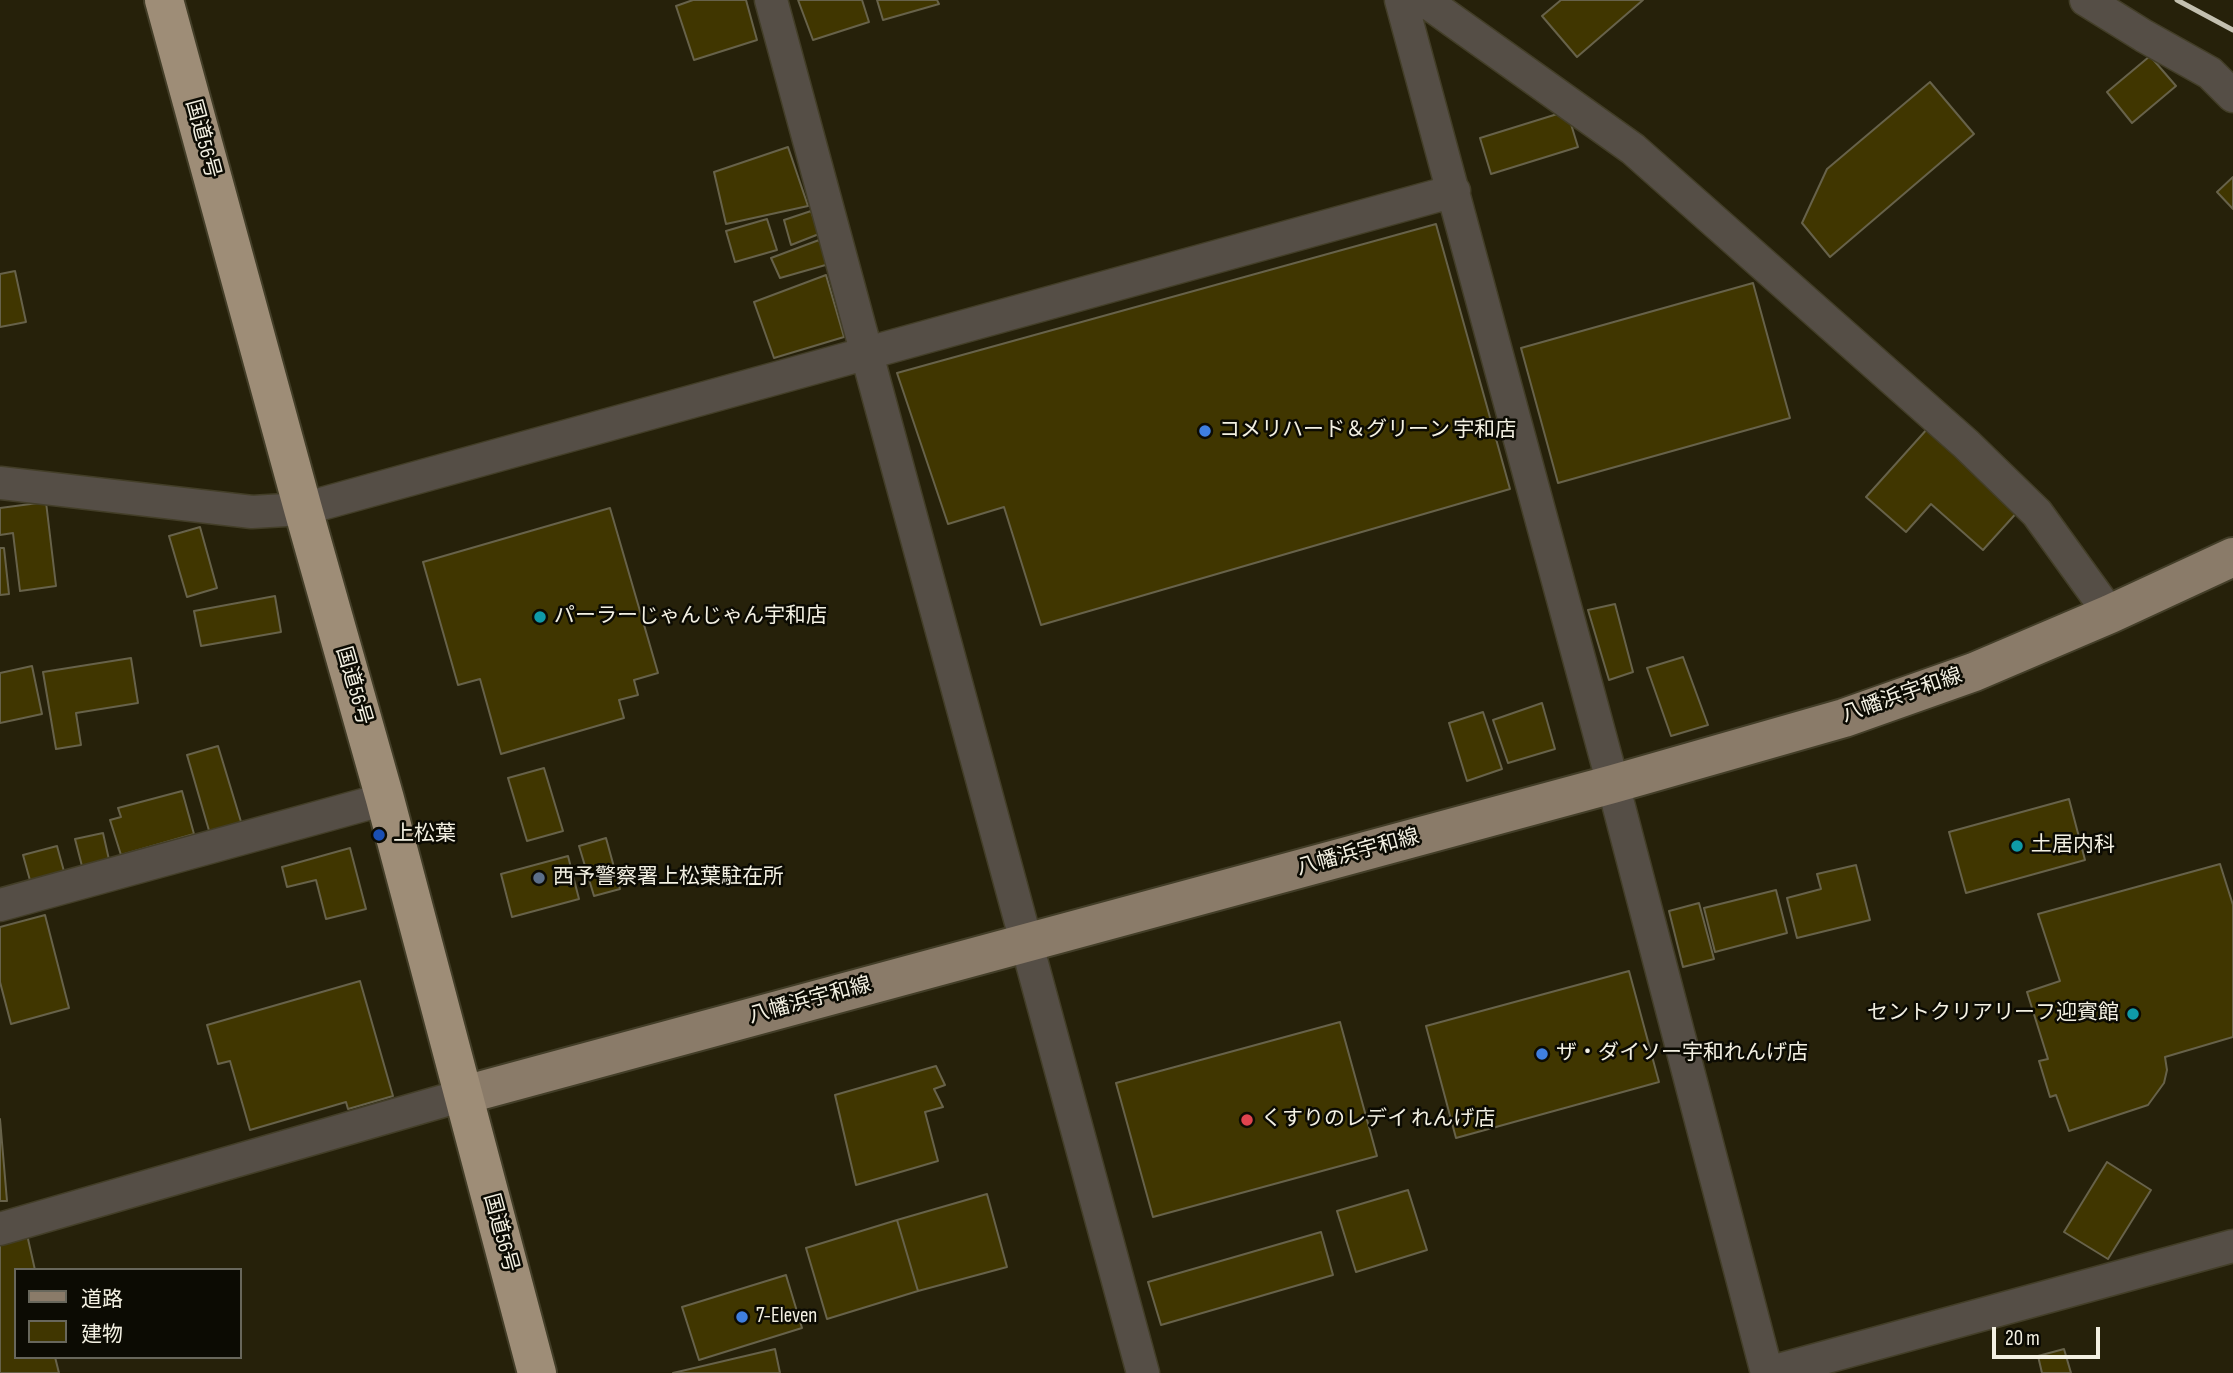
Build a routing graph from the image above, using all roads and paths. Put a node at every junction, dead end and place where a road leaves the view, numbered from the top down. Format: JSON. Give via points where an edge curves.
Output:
{"nodes":[{"id":1,"x":164,"y":0,"type":"edge"},
{"id":2,"x":771,"y":0,"type":"edge"},
{"id":3,"x":1401,"y":0,"type":"edge"},
{"id":4,"x":1417,"y":0,"type":"edge"},
{"id":5,"x":2086,"y":0,"type":"edge"},
{"id":6,"x":2233,"y":96,"type":"edge"},
{"id":7,"x":1454,"y":191,"type":"junction"},
{"id":8,"x":866,"y":355,"type":"junction"},
{"id":9,"x":0,"y":483,"type":"edge"},
{"id":10,"x":303,"y":509,"type":"junction"},
{"id":11,"x":2233,"y":557,"type":"edge"},
{"id":12,"x":2110,"y":614,"type":"junction"},
{"id":13,"x":1613,"y":785,"type":"junction"},
{"id":14,"x":385,"y":799,"type":"junction"},
{"id":15,"x":0,"y":905,"type":"edge"},
{"id":16,"x":1026,"y":943,"type":"junction"},
{"id":17,"x":464,"y":1095,"type":"junction"},
{"id":18,"x":0,"y":1229,"type":"edge"},
{"id":19,"x":2233,"y":1246,"type":"edge"},
{"id":20,"x":537,"y":1373,"type":"edge"},
{"id":21,"x":1143,"y":1373,"type":"edge"},
{"id":22,"x":1768,"y":1373,"type":"edge"}],
"edges":[{"from":1,"to":10,"type":"highway","name":"国道56号"},
{"from":2,"to":8,"type":"street"},
{"from":3,"to":7,"type":"street"},
{"from":4,"to":12,"type":"street","via":[[1431,5],[1633,149],[1956,435],[2037,513]]},
{"from":5,"to":6,"type":"street","via":[[2210,73]]},
{"from":7,"to":8,"type":"street"},
{"from":7,"to":13,"type":"street"},
{"from":8,"to":10,"type":"street"},
{"from":8,"to":16,"type":"street"},
{"from":9,"to":10,"type":"street","via":[[252,512]]},
{"from":10,"to":14,"type":"highway","name":"国道56号"},
{"from":11,"to":12,"type":"main road","name":"八幡浜宇和線"},
{"from":12,"to":13,"type":"main road","name":"八幡浜宇和線","via":[[1973,672],[1843,718]]},
{"from":13,"to":16,"type":"main road","name":"八幡浜宇和線"},
{"from":13,"to":22,"type":"street"},
{"from":14,"to":15,"type":"street"},
{"from":14,"to":17,"type":"highway","name":"国道56号"},
{"from":16,"to":17,"type":"main road","name":"八幡浜宇和線"},
{"from":16,"to":21,"type":"street"},
{"from":17,"to":18,"type":"street"},
{"from":17,"to":20,"type":"highway","name":"国道56号"},
{"from":19,"to":22,"type":"street"}]}
